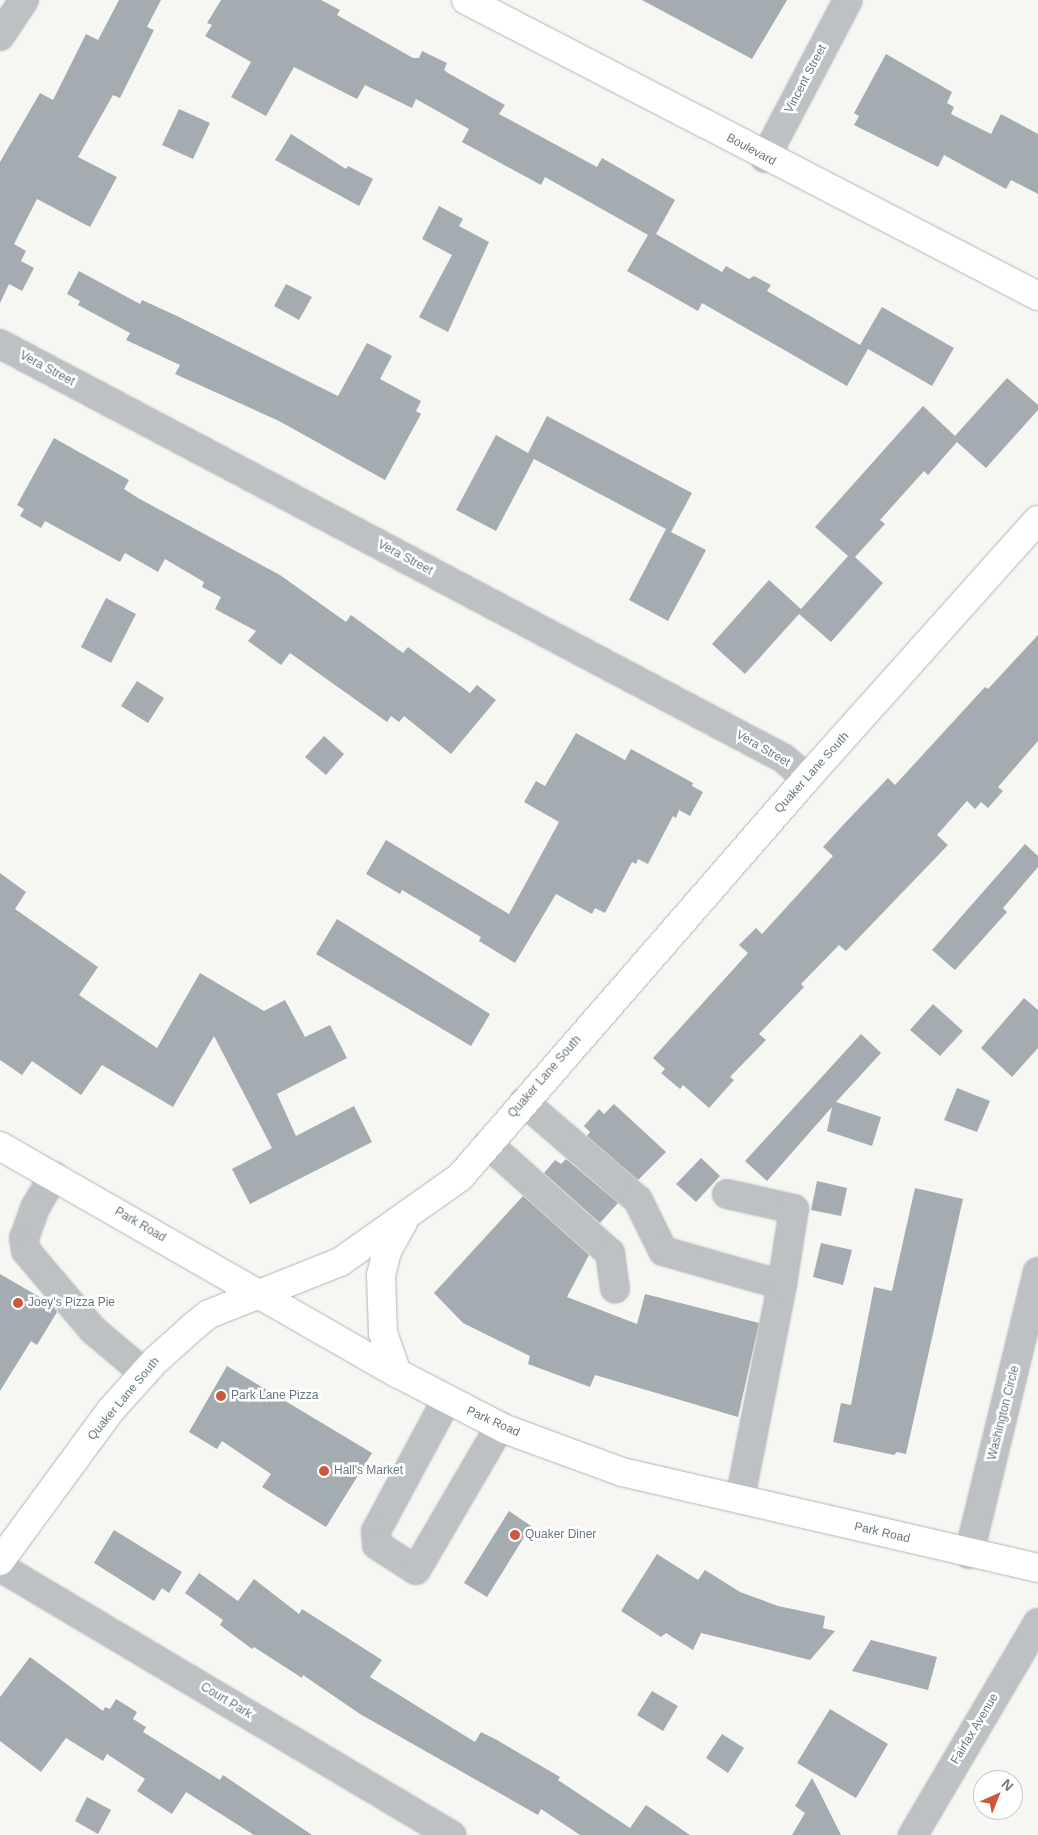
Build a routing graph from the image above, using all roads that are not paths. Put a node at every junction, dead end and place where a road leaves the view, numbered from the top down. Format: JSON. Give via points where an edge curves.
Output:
{"nodes":[{"id":1,"x":24,"y":0,"type":"edge"},
{"id":2,"x":466,"y":0,"type":"edge"},
{"id":3,"x":848,"y":0,"type":"edge"},
{"id":4,"x":0,"y":36,"type":"edge"},
{"id":5,"x":766,"y":158,"type":"junction"},
{"id":6,"x":1038,"y":296,"type":"edge"},
{"id":7,"x":0,"y":344,"type":"edge"},
{"id":8,"x":1038,"y":520,"type":"edge"},
{"id":9,"x":807,"y":778,"type":"junction"},
{"id":10,"x":524,"y":1102,"type":"junction"},
{"id":11,"x":488,"y":1144,"type":"junction"},
{"id":12,"x":0,"y":1146,"type":"edge"},
{"id":13,"x":54,"y":1176,"type":"junction"},
{"id":14,"x":726,"y":1194,"type":"dead end"},
{"id":15,"x":405,"y":1218,"type":"junction"},
{"id":16,"x":1038,"y":1272,"type":"edge"},
{"id":17,"x":782,"y":1285,"type":"junction"},
{"id":18,"x":614,"y":1289,"type":"dead end"},
{"id":19,"x":258,"y":1293,"type":"junction"},
{"id":20,"x":144,"y":1373,"type":"junction"},
{"id":21,"x":396,"y":1373,"type":"junction"},
{"id":22,"x":446,"y":1401,"type":"junction"},
{"id":23,"x":500,"y":1426,"type":"junction"},
{"id":24,"x":740,"y":1500,"type":"junction"},
{"id":25,"x":969,"y":1554,"type":"junction"},
{"id":26,"x":0,"y":1561,"type":"edge"},
{"id":27,"x":0,"y":1567,"type":"edge"},
{"id":28,"x":1038,"y":1568,"type":"edge"},
{"id":29,"x":1038,"y":1623,"type":"edge"},
{"id":30,"x":451,"y":1835,"type":"edge"},
{"id":31,"x":913,"y":1835,"type":"edge"}],
"edges":[{"from":1,"to":4,"type":"street"},
{"from":2,"to":5,"type":"main road","name":"Boulevard"},
{"from":3,"to":5,"type":"street","name":"Vincent Street"},
{"from":5,"to":6,"type":"main road","name":"Boulevard"},
{"from":7,"to":9,"type":"street","name":"Vera Street","via":[[775,754]]},
{"from":8,"to":9,"type":"main road","name":"Quaker Lane South"},
{"from":9,"to":10,"type":"main road","name":"Quaker Lane South"},
{"from":10,"to":11,"type":"main road","name":"Quaker Lane South"},
{"from":10,"to":17,"type":"street","via":[[638,1200],[663,1251]]},
{"from":11,"to":15,"type":"main road","name":"Quaker Lane South","via":[[460,1177]]},
{"from":11,"to":18,"type":"street","via":[[610,1253]]},
{"from":12,"to":13,"type":"main road","name":"Park Road"},
{"from":13,"to":19,"type":"main road","name":"Park Road"},
{"from":13,"to":20,"type":"street","via":[[35,1208],[24,1238],[26,1252],[94,1330]]},
{"from":14,"to":17,"type":"street","via":[[794,1209]]},
{"from":15,"to":19,"type":"main road","name":"Quaker Lane South","via":[[340,1262]]},
{"from":15,"to":21,"type":"main road","via":[[387,1251],[381,1275],[383,1334]]},
{"from":16,"to":25,"type":"street","name":"Washington Circle"},
{"from":17,"to":24,"type":"street"},
{"from":19,"to":20,"type":"main road","name":"Quaker Lane South","via":[[209,1314]]},
{"from":19,"to":21,"type":"main road","name":"Park Road"},
{"from":20,"to":26,"type":"main road","name":"Quaker Lane South","via":[[110,1412]]},
{"from":21,"to":22,"type":"main road","name":"Park Road"},
{"from":22,"to":23,"type":"main road","name":"Park Road"},
{"from":22,"to":23,"type":"street","via":[[376,1531],[377,1545],[416,1570]]},
{"from":23,"to":24,"type":"main road","name":"Park Road","via":[[622,1472]]},
{"from":24,"to":25,"type":"main road","name":"Park Road"},
{"from":25,"to":28,"type":"main road","name":"Park Road"},
{"from":27,"to":30,"type":"street","name":"Court Park"},
{"from":29,"to":31,"type":"street","name":"Fairfax Avenue"}]}
